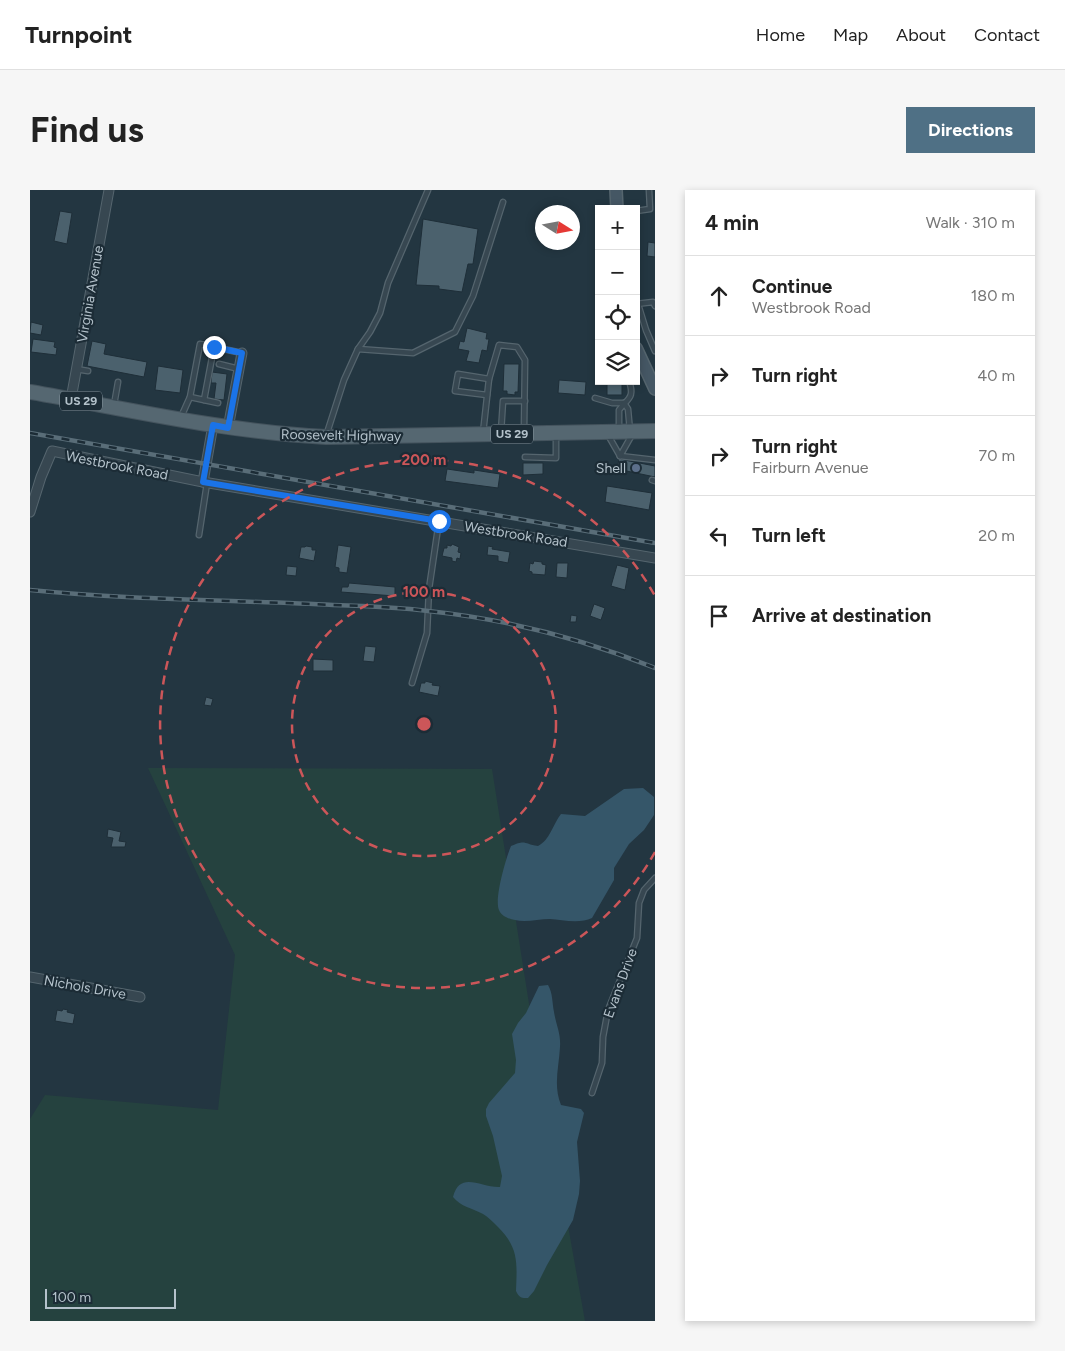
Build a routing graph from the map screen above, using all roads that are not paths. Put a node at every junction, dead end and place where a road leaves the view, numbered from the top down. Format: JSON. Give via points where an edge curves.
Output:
{"nodes":[{"id":1,"x":109,"y":190,"type":"edge"},
{"id":2,"x":428,"y":190,"type":"edge"},
{"id":3,"x":616,"y":190,"type":"edge"},
{"id":4,"x":649,"y":190,"type":"edge"},
{"id":5,"x":503,"y":202,"type":"dead end"},
{"id":6,"x":617,"y":205,"type":"edge"},
{"id":7,"x":652,"y":210,"type":"edge"},
{"id":8,"x":640,"y":304,"type":"edge"},
{"id":9,"x":655,"y":306,"type":"edge"},
{"id":10,"x":640,"y":312,"type":"edge"},
{"id":11,"x":214,"y":347,"type":"junction"},
{"id":12,"x":358,"y":349,"type":"junction"},
{"id":13,"x":655,"y":350,"type":"edge"},
{"id":14,"x":242,"y":353,"type":"joint"},
{"id":15,"x":640,"y":356,"type":"edge"},
{"id":16,"x":219,"y":364,"type":"dead end"},
{"id":17,"x":76,"y":369,"type":"junction"},
{"id":18,"x":239,"y":369,"type":"junction"},
{"id":19,"x":88,"y":371,"type":"dead end"},
{"id":20,"x":489,"y":379,"type":"junction"},
{"id":21,"x":653,"y":381,"type":"edge"},
{"id":22,"x":118,"y":382,"type":"dead end"},
{"id":23,"x":630,"y":385,"type":"edge"},
{"id":24,"x":30,"y":392,"type":"edge"},
{"id":25,"x":486,"y":395,"type":"junction"},
{"id":26,"x":190,"y":397,"type":"junction"},
{"id":27,"x":595,"y":398,"type":"dead end"},
{"id":28,"x":71,"y":399,"type":"junction"},
{"id":29,"x":204,"y":400,"type":"junction"},
{"id":30,"x":525,"y":401,"type":"junction"},
{"id":31,"x":218,"y":403,"type":"dead end"},
{"id":32,"x":624,"y":403,"type":"junction"},
{"id":33,"x":114,"y":406,"type":"junction"},
{"id":34,"x":180,"y":419,"type":"junction"},
{"id":35,"x":213,"y":425,"type":"junction"},
{"id":36,"x":228,"y":428,"type":"junction"},
{"id":37,"x":622,"y":431,"type":"junction"},
{"id":38,"x":655,"y":431,"type":"edge"},
{"id":39,"x":556,"y":433,"type":"junction"},
{"id":40,"x":483,"y":434,"type":"junction"},
{"id":41,"x":500,"y":434,"type":"junction"},
{"id":42,"x":524,"y":434,"type":"junction"},
{"id":43,"x":326,"y":437,"type":"junction"},
{"id":44,"x":620,"y":456,"type":"junction"},
{"id":45,"x":525,"y":457,"type":"dead end"},
{"id":46,"x":655,"y":460,"type":"edge"},
{"id":47,"x":205,"y":482,"type":"junction"},
{"id":48,"x":30,"y":509,"type":"edge"},
{"id":49,"x":439,"y":521,"type":"junction"},
{"id":50,"x":199,"y":535,"type":"dead end"},
{"id":51,"x":655,"y":558,"type":"edge"},
{"id":52,"x":412,"y":683,"type":"dead end"},
{"id":53,"x":655,"y":878,"type":"edge"},
{"id":54,"x":30,"y":977,"type":"edge"},
{"id":55,"x":140,"y":996,"type":"dead end"},
{"id":56,"x":592,"y":1093,"type":"dead end"}],
"edges":[{"from":1,"to":17,"type":"street","name":"Virginia Avenue"},
{"from":2,"to":12,"type":"lane","via":[[388,283],[380,313]]},
{"from":3,"to":6,"type":"street"},
{"from":4,"to":7,"type":"lane"},
{"from":5,"to":12,"type":"lane","via":[[473,296],[455,332],[413,353]]},
{"from":8,"to":9,"type":"lane","via":[[653,302]]},
{"from":10,"to":13,"type":"lane"},
{"from":11,"to":14,"type":"lane"},
{"from":11,"to":26,"type":"lane","via":[[200,344]]},
{"from":11,"to":29,"type":"lane"},
{"from":12,"to":43,"type":"lane","via":[[344,380]]},
{"from":14,"to":18,"type":"street"},
{"from":15,"to":21,"type":"street"},
{"from":16,"to":18,"type":"lane"},
{"from":17,"to":19,"type":"lane"},
{"from":17,"to":28,"type":"street","name":"Virginia Avenue"},
{"from":18,"to":36,"type":"street"},
{"from":20,"to":25,"type":"lane"},
{"from":20,"to":25,"type":"lane","via":[[458,374],[455,391]]},
{"from":20,"to":30,"type":"lane","via":[[499,345],[517,346],[525,360]]},
{"from":22,"to":33,"type":"lane"},
{"from":23,"to":32,"type":"lane","via":[[630,399]]},
{"from":24,"to":28,"type":"main road","name":"Roosevelt Highway","number":"US 29"},
{"from":25,"to":40,"type":"lane"},
{"from":26,"to":29,"type":"lane"},
{"from":26,"to":34,"type":"lane"},
{"from":27,"to":32,"type":"lane"},
{"from":28,"to":33,"type":"main road","name":"Roosevelt Highway","number":"US 29"},
{"from":29,"to":31,"type":"lane"},
{"from":30,"to":41,"type":"lane","via":[[504,401]]},
{"from":30,"to":42,"type":"lane"},
{"from":32,"to":37,"type":"lane","via":[[619,410]]},
{"from":32,"to":37,"type":"lane","via":[[628,409]]},
{"from":33,"to":34,"type":"main road","name":"Roosevelt Highway","number":"US 29"},
{"from":34,"to":35,"type":"main road","name":"Roosevelt Highway","number":"US 29"},
{"from":35,"to":36,"type":"main road","name":"Roosevelt Highway","number":"US 29"},
{"from":35,"to":47,"type":"street"},
{"from":36,"to":43,"type":"main road","name":"Roosevelt Highway","number":"US 29"},
{"from":37,"to":38,"type":"main road","name":"Roosevelt Highway","number":"US 29"},
{"from":37,"to":39,"type":"main road","name":"Roosevelt Highway","number":"US 29"},
{"from":37,"to":44,"type":"lane"},
{"from":37,"to":44,"type":"lane"},
{"from":39,"to":42,"type":"main road","name":"Roosevelt Highway","number":"US 29"},
{"from":39,"to":45,"type":"lane","via":[[556,458]]},
{"from":40,"to":41,"type":"main road","name":"Roosevelt Highway","number":"US 29"},
{"from":40,"to":43,"type":"main road","name":"Roosevelt Highway","number":"US 29"},
{"from":41,"to":42,"type":"main road","name":"Roosevelt Highway","number":"US 29"},
{"from":44,"to":46,"type":"lane"},
{"from":47,"to":48,"type":"street","name":"Westbrook Road","via":[[52,452]]},
{"from":47,"to":49,"type":"street","name":"Westbrook Road"},
{"from":47,"to":50,"type":"lane"},
{"from":49,"to":51,"type":"street","name":"Westbrook Road"},
{"from":49,"to":52,"type":"lane","via":[[429,589],[427,633]]},
{"from":53,"to":56,"type":"lane","name":"Evans Drive","via":[[644,890],[639,903],[637,938],[608,1010],[602,1063]]},
{"from":54,"to":55,"type":"street","name":"Nichols Drive"}]}
